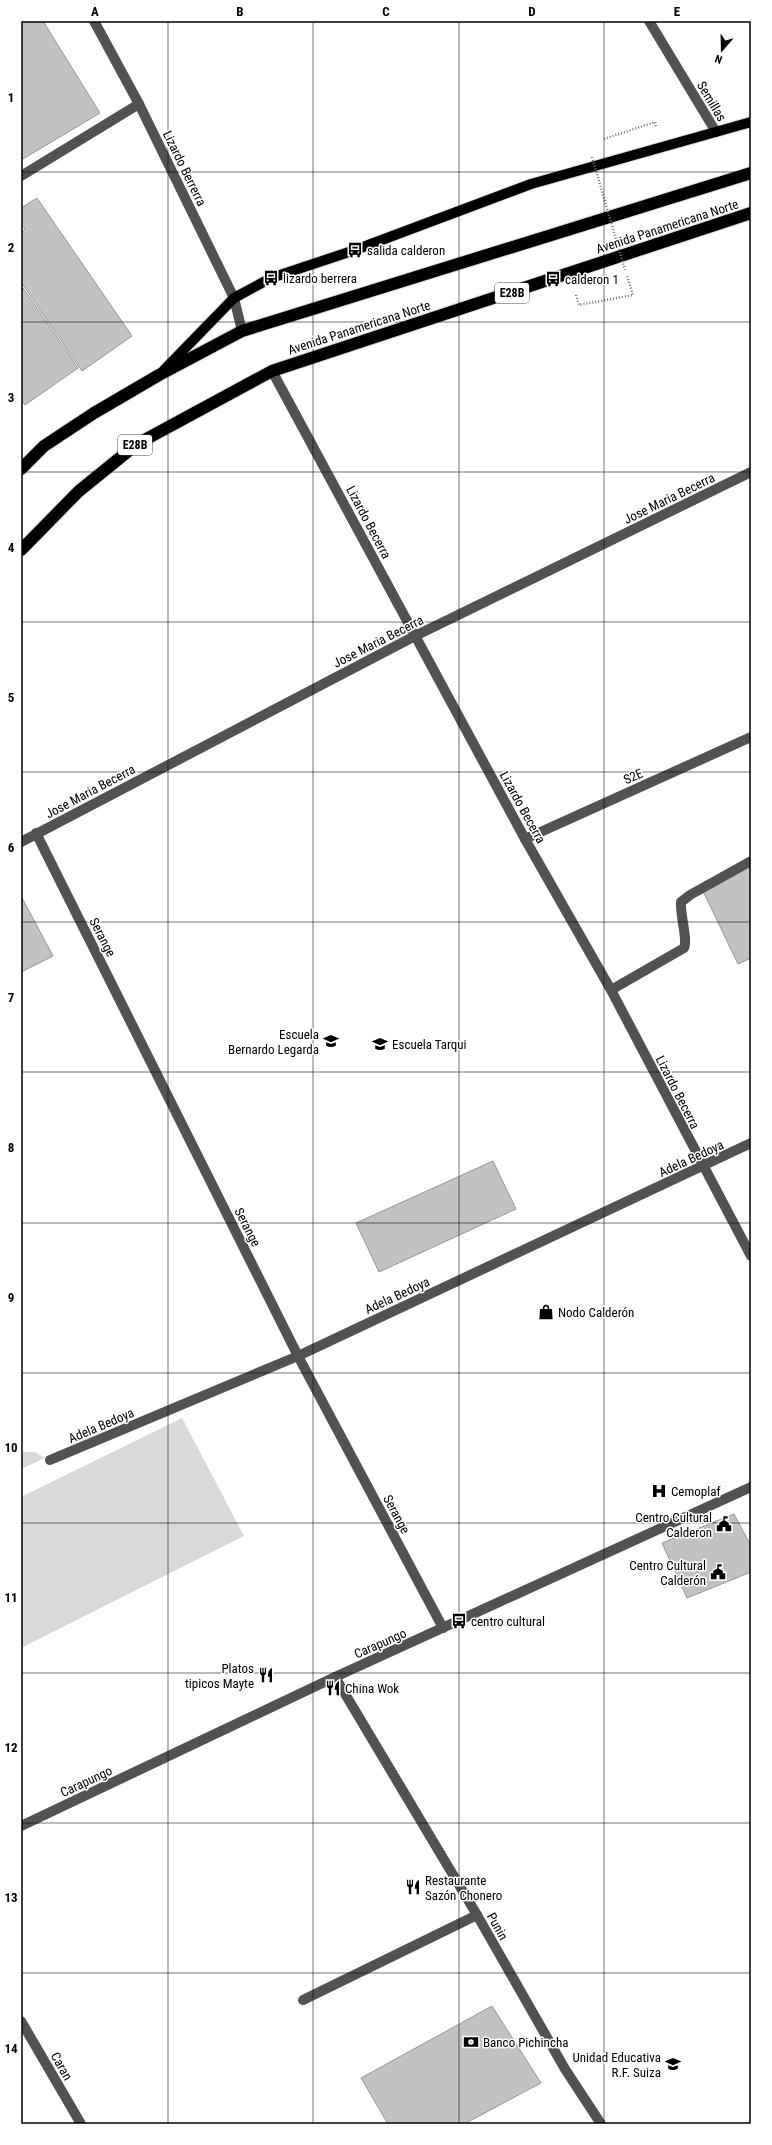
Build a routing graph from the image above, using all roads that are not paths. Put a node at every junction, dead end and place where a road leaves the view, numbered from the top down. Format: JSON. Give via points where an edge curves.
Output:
{"nodes":[{"id":1,"x":94,"y":21,"type":"edge"},
{"id":2,"x":649,"y":21,"type":"edge"},
{"id":3,"x":139,"y":104,"type":"junction"},
{"id":4,"x":751,"y":122,"type":"edge"},
{"id":5,"x":716,"y":132,"type":"junction"},
{"id":6,"x":751,"y":173,"type":"edge"},
{"id":7,"x":21,"y":176,"type":"edge"},
{"id":8,"x":751,"y":213,"type":"edge"},
{"id":9,"x":234,"y":298,"type":"junction"},
{"id":10,"x":242,"y":331,"type":"junction"},
{"id":11,"x":272,"y":371,"type":"junction"},
{"id":12,"x":159,"y":375,"type":"junction"},
{"id":13,"x":21,"y":469,"type":"edge"},
{"id":14,"x":751,"y":472,"type":"edge"},
{"id":15,"x":21,"y":550,"type":"edge"},
{"id":16,"x":415,"y":636,"type":"junction"},
{"id":17,"x":751,"y":737,"type":"edge"},
{"id":18,"x":36,"y":834,"type":"junction"},
{"id":19,"x":525,"y":839,"type":"junction"},
{"id":20,"x":21,"y":842,"type":"edge"},
{"id":21,"x":751,"y":861,"type":"edge"},
{"id":22,"x":611,"y":990,"type":"junction"},
{"id":23,"x":751,"y":1143,"type":"edge"},
{"id":24,"x":703,"y":1167,"type":"junction"},
{"id":25,"x":751,"y":1256,"type":"edge"},
{"id":26,"x":298,"y":1356,"type":"junction"},
{"id":27,"x":50,"y":1460,"type":"dead end"},
{"id":28,"x":751,"y":1487,"type":"edge"},
{"id":29,"x":443,"y":1628,"type":"junction"},
{"id":30,"x":335,"y":1677,"type":"junction"},
{"id":31,"x":21,"y":1826,"type":"edge"},
{"id":32,"x":477,"y":1915,"type":"junction"},
{"id":33,"x":303,"y":2000,"type":"dead end"},
{"id":34,"x":21,"y":2021,"type":"edge"},
{"id":35,"x":81,"y":2124,"type":"edge"},
{"id":36,"x":601,"y":2124,"type":"edge"}],
"edges":[{"from":1,"to":3,"type":"street","name":"Lizardo Berrerra"},
{"from":2,"to":5,"type":"street","name":"Semillas"},
{"from":3,"to":7,"type":"street"},
{"from":3,"to":9,"type":"street","name":"Lizardo Berrerra"},
{"from":4,"to":5,"type":"main road","name":"Avenida Panamericana Norte"},
{"from":5,"to":9,"type":"main road","name":"Avenida Panamericana Norte","via":[[531,184],[355,250],[271,278]]},
{"from":6,"to":10,"type":"highway","name":"Avenida Panamericana Norte"},
{"from":8,"to":11,"type":"highway","name":"Avenida Panamericana Norte","number":"E28B"},
{"from":9,"to":10,"type":"street","name":"Lizardo Berrerra"},
{"from":9,"to":12,"type":"main road","name":"Avenida Panamericana Norte"},
{"from":10,"to":12,"type":"highway","name":"Avenida Panamericana Norte"},
{"from":11,"to":15,"type":"highway","name":"Avenida Panamericana Norte","number":"E28B","via":[[137,444],[79,491]]},
{"from":11,"to":16,"type":"street","name":"Lizardo Becerra"},
{"from":12,"to":13,"type":"highway","name":"Avenida Panamericana Norte","via":[[44,446]]},
{"from":14,"to":16,"type":"street","name":"Jose Maria Becerra"},
{"from":16,"to":18,"type":"street","name":"Jose Maria Becerra"},
{"from":16,"to":19,"type":"street","name":"Lizardo Becerra"},
{"from":17,"to":19,"type":"street","name":"S2E"},
{"from":18,"to":20,"type":"street","name":"Jose Maria Becerra"},
{"from":18,"to":26,"type":"street","name":"Serange"},
{"from":19,"to":22,"type":"street","name":"Lizardo Becerra"},
{"from":21,"to":22,"type":"street","via":[[690,894],[681,902],[681,922],[686,943],[684,948]]},
{"from":22,"to":24,"type":"street","name":"Lizardo Becerra"},
{"from":23,"to":24,"type":"street","name":"Adela Bedoya"},
{"from":24,"to":25,"type":"street","name":"Lizardo Becerra"},
{"from":24,"to":26,"type":"street","name":"Adela Bedoya"},
{"from":26,"to":27,"type":"street","name":"Adela Bedoya"},
{"from":26,"to":29,"type":"street","name":"Serange"},
{"from":28,"to":29,"type":"street","name":"Carapungo"},
{"from":29,"to":30,"type":"street","name":"Carapungo"},
{"from":30,"to":31,"type":"street","name":"Carapungo"},
{"from":30,"to":32,"type":"street","name":"Punin"},
{"from":32,"to":33,"type":"street"},
{"from":32,"to":36,"type":"street","name":"Punin","via":[[565,2069]]},
{"from":34,"to":35,"type":"street","name":"Caran"}]}
